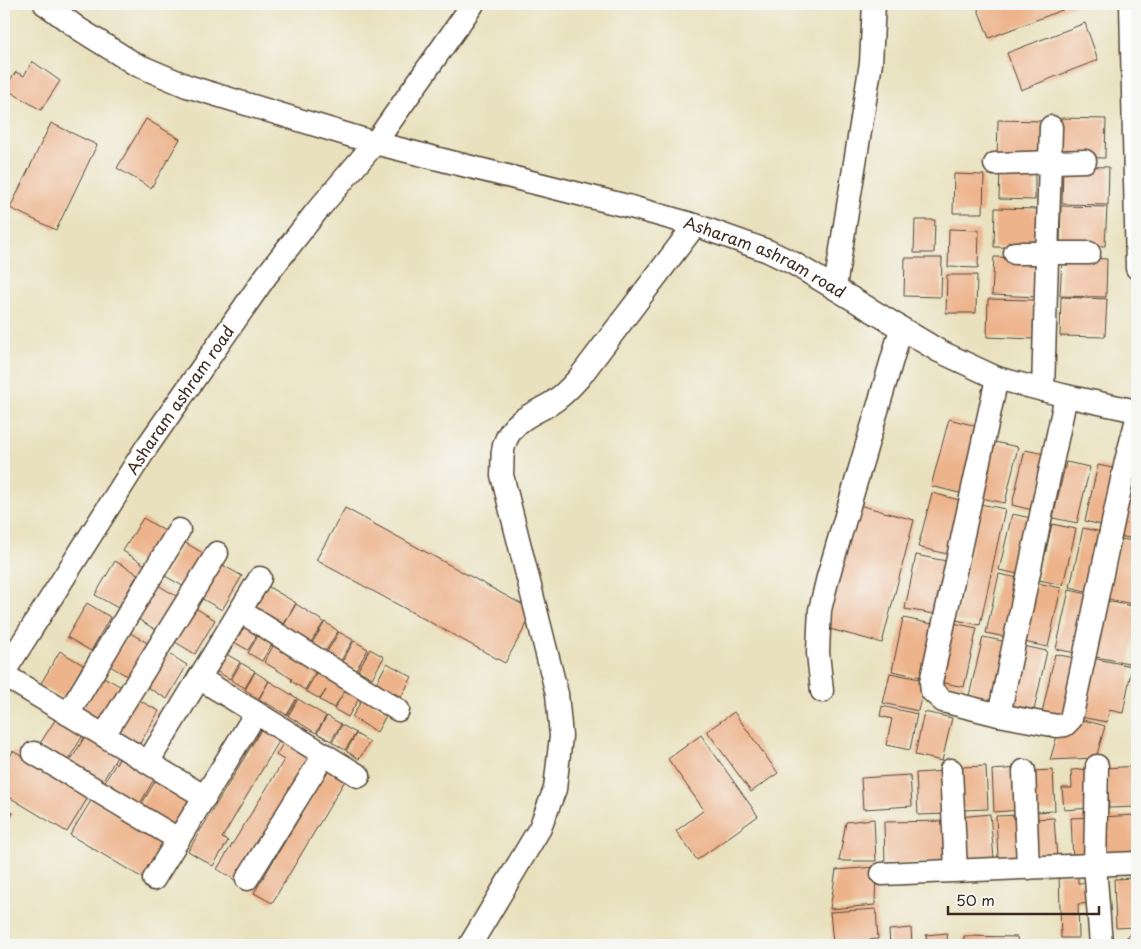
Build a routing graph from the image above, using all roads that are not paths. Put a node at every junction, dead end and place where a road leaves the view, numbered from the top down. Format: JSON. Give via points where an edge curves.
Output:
{"nodes":[{"id":1,"x":45,"y":4,"type":"edge"},
{"id":2,"x":473,"y":4,"type":"edge"},
{"id":3,"x":874,"y":4,"type":"edge"},
{"id":4,"x":1131,"y":4,"type":"edge"},
{"id":5,"x":1135,"y":87,"type":"edge"},
{"id":6,"x":1051,"y":127,"type":"dead end"},
{"id":7,"x":375,"y":143,"type":"junction"},
{"id":8,"x":1084,"y":161,"type":"dead end"},
{"id":9,"x":995,"y":164,"type":"dead end"},
{"id":10,"x":1049,"y":164,"type":"junction"},
{"id":11,"x":695,"y":226,"type":"junction"},
{"id":12,"x":1047,"y":253,"type":"junction"},
{"id":13,"x":1088,"y":253,"type":"dead end"},
{"id":14,"x":1015,"y":254,"type":"dead end"},
{"id":15,"x":1137,"y":268,"type":"edge"},
{"id":16,"x":835,"y":288,"type":"junction"},
{"id":17,"x":901,"y":329,"type":"junction"},
{"id":18,"x":997,"y":378,"type":"junction"},
{"id":19,"x":1043,"y":390,"type":"junction"},
{"id":20,"x":1066,"y":396,"type":"junction"},
{"id":21,"x":1137,"y":411,"type":"edge"},
{"id":22,"x":1137,"y":419,"type":"edge"},
{"id":23,"x":179,"y":530,"type":"dead end"},
{"id":24,"x":217,"y":553,"type":"dead end"},
{"id":25,"x":260,"y":578,"type":"dead end"},
{"id":26,"x":240,"y":611,"type":"junction"},
{"id":27,"x":4,"y":673,"type":"edge"},
{"id":28,"x":199,"y":678,"type":"junction"},
{"id":29,"x":822,"y":691,"type":"dead end"},
{"id":30,"x":398,"y":710,"type":"dead end"},
{"id":31,"x":256,"y":712,"type":"junction"},
{"id":32,"x":68,"y":714,"type":"junction"},
{"id":33,"x":999,"y":715,"type":"junction"},
{"id":34,"x":104,"y":735,"type":"junction"},
{"id":35,"x":34,"y":753,"type":"dead end"},
{"id":36,"x":324,"y":755,"type":"junction"},
{"id":37,"x":148,"y":762,"type":"junction"},
{"id":38,"x":1097,"y":766,"type":"dead end"},
{"id":39,"x":951,"y":770,"type":"dead end"},
{"id":40,"x":1024,"y":770,"type":"dead end"},
{"id":41,"x":359,"y":776,"type":"dead end"},
{"id":42,"x":205,"y":796,"type":"junction"},
{"id":43,"x":178,"y":840,"type":"junction"},
{"id":44,"x":1137,"y":863,"type":"edge"},
{"id":45,"x":1095,"y":865,"type":"junction"},
{"id":46,"x":1028,"y":868,"type":"junction"},
{"id":47,"x":956,"y":870,"type":"junction"},
{"id":48,"x":882,"y":874,"type":"dead end"},
{"id":49,"x":154,"y":879,"type":"dead end"},
{"id":50,"x":247,"y":879,"type":"dead end"},
{"id":51,"x":470,"y":945,"type":"edge"},
{"id":52,"x":1101,"y":945,"type":"edge"}],
"edges":[{"from":1,"to":7,"type":"street","name":"Asharam ashram road","via":[[135,64],[187,86]]},
{"from":2,"to":7,"type":"street"},
{"from":3,"to":16,"type":"street","via":[[871,63]]},
{"from":4,"to":5,"type":"street"},
{"from":5,"to":15,"type":"street"},
{"from":6,"to":10,"type":"street"},
{"from":7,"to":11,"type":"street","name":"Asharam ashram road"},
{"from":7,"to":27,"type":"street","name":"Asharam ashram road","via":[[316,212],[255,292],[146,448]]},
{"from":8,"to":10,"type":"street"},
{"from":9,"to":10,"type":"street"},
{"from":10,"to":12,"type":"street"},
{"from":11,"to":16,"type":"street","name":"Asharam ashram road","via":[[793,263]]},
{"from":11,"to":51,"type":"street","via":[[580,378],[552,403],[522,418],[505,441],[502,474],[557,694],[561,736],[555,789],[540,828]]},
{"from":12,"to":13,"type":"street"},
{"from":12,"to":14,"type":"street"},
{"from":12,"to":19,"type":"street"},
{"from":16,"to":17,"type":"street","name":"Asharam ashram road"},
{"from":17,"to":18,"type":"street","name":"Asharam ashram road"},
{"from":17,"to":29,"type":"street","via":[[820,610],[818,653]]},
{"from":18,"to":19,"type":"street","name":"Asharam ashram road"},
{"from":18,"to":33,"type":"street","via":[[931,682],[932,692],[943,701]]},
{"from":19,"to":20,"type":"street","name":"Asharam ashram road"},
{"from":20,"to":21,"type":"street","name":"Asharam ashram road"},
{"from":20,"to":33,"type":"street"},
{"from":22,"to":33,"type":"street","via":[[1071,719],[1065,725],[1057,726]]},
{"from":23,"to":32,"type":"street"},
{"from":24,"to":34,"type":"street"},
{"from":25,"to":26,"type":"street"},
{"from":26,"to":28,"type":"street"},
{"from":26,"to":30,"type":"street"},
{"from":27,"to":32,"type":"street"},
{"from":28,"to":31,"type":"street"},
{"from":28,"to":37,"type":"street"},
{"from":31,"to":36,"type":"street"},
{"from":31,"to":42,"type":"street"},
{"from":32,"to":34,"type":"street"},
{"from":34,"to":37,"type":"street"},
{"from":35,"to":43,"type":"street"},
{"from":36,"to":41,"type":"street"},
{"from":36,"to":50,"type":"street"},
{"from":37,"to":42,"type":"street"},
{"from":38,"to":45,"type":"street"},
{"from":39,"to":47,"type":"street"},
{"from":40,"to":46,"type":"street"},
{"from":42,"to":43,"type":"street"},
{"from":43,"to":49,"type":"street"},
{"from":44,"to":45,"type":"street"},
{"from":45,"to":46,"type":"street"},
{"from":45,"to":52,"type":"street"},
{"from":46,"to":47,"type":"street"},
{"from":47,"to":48,"type":"street"}]}
